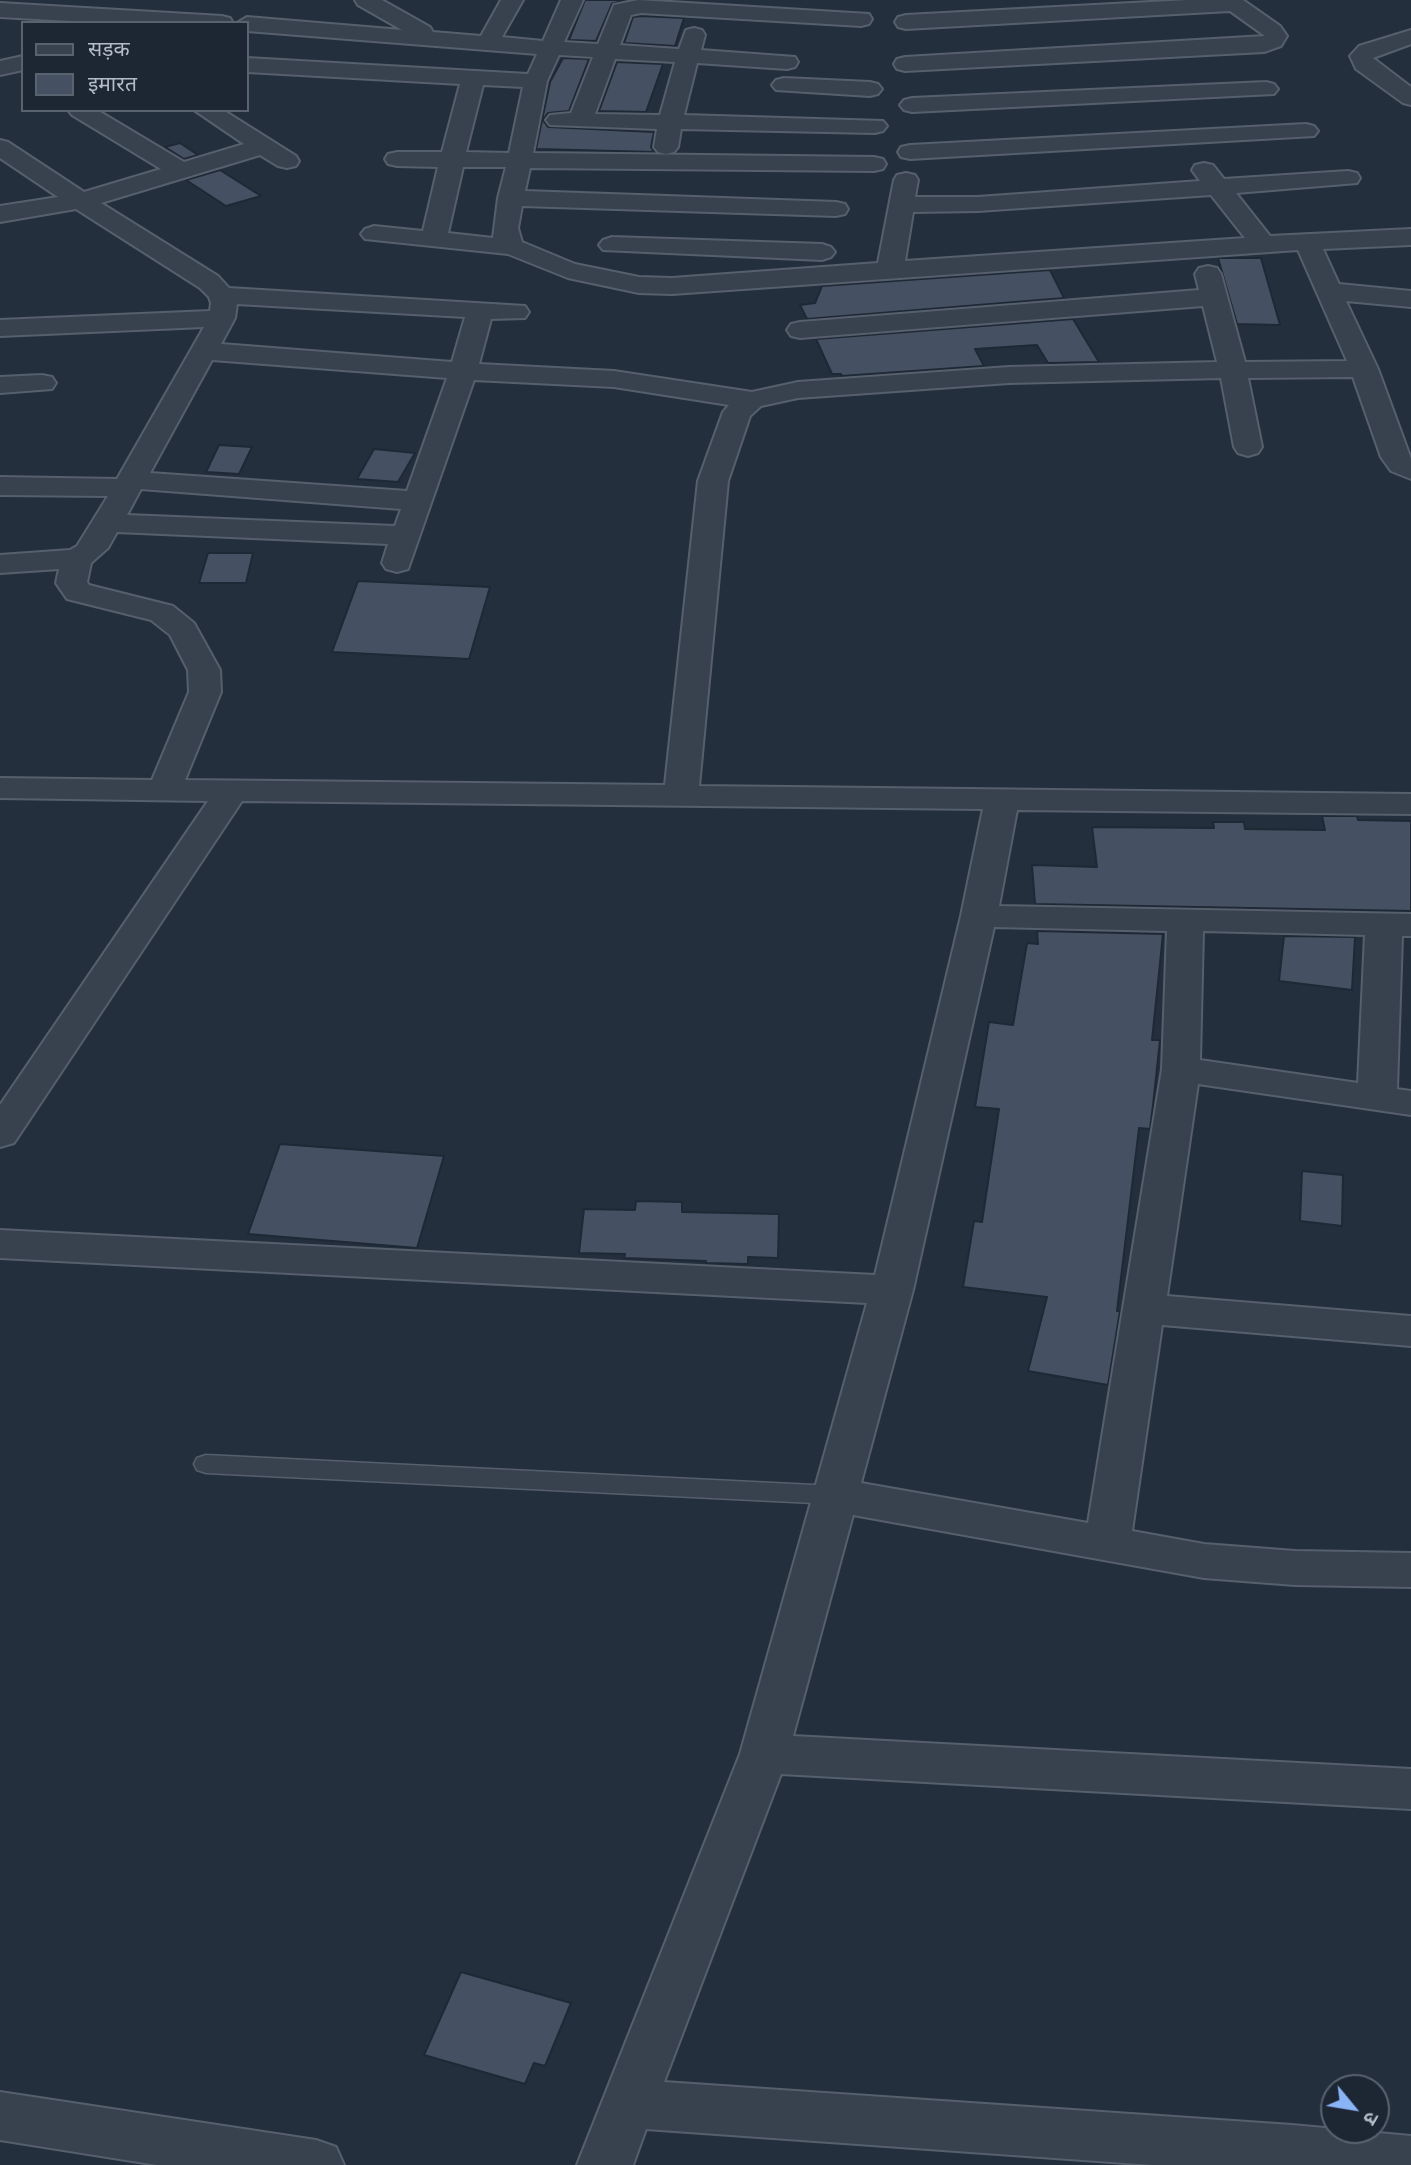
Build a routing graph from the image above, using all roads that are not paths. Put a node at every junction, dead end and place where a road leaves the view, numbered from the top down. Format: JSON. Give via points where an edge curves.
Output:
{"nodes":[{"id":1,"x":366,"y":0,"type":"edge"},
{"id":2,"x":512,"y":0,"type":"edge"},
{"id":3,"x":572,"y":0,"type":"edge"},
{"id":4,"x":1231,"y":2,"type":"edge"},
{"id":5,"x":0,"y":10,"type":"edge"},
{"id":6,"x":701,"y":10,"type":"junction"},
{"id":7,"x":907,"y":11,"type":"edge"},
{"id":8,"x":1083,"y":13,"type":"junction"},
{"id":9,"x":800,"y":15,"type":"junction"},
{"id":10,"x":112,"y":19,"type":"edge"},
{"id":11,"x":861,"y":19,"type":"dead end"},
{"id":12,"x":167,"y":21,"type":"edge"},
{"id":13,"x":248,"y":24,"type":"edge"},
{"id":14,"x":1411,"y":37,"type":"edge"},
{"id":15,"x":432,"y":38,"type":"junction"},
{"id":16,"x":488,"y":43,"type":"junction"},
{"id":17,"x":550,"y":48,"type":"junction"},
{"id":18,"x":605,"y":52,"type":"junction"},
{"id":19,"x":1115,"y":54,"type":"junction"},
{"id":20,"x":688,"y":58,"type":"junction"},
{"id":21,"x":787,"y":62,"type":"junction"},
{"id":22,"x":905,"y":64,"type":"junction"},
{"id":23,"x":248,"y":65,"type":"edge"},
{"id":24,"x":473,"y":79,"type":"junction"},
{"id":25,"x":536,"y":81,"type":"junction"},
{"id":26,"x":784,"y":85,"type":"junction"},
{"id":27,"x":870,"y":89,"type":"dead end"},
{"id":28,"x":1266,"y":89,"type":"dead end"},
{"id":29,"x":1146,"y":95,"type":"junction"},
{"id":30,"x":1411,"y":98,"type":"edge"},
{"id":31,"x":912,"y":105,"type":"junction"},
{"id":32,"x":83,"y":112,"type":"edge"},
{"id":33,"x":209,"y":112,"type":"edge"},
{"id":34,"x":528,"y":119,"type":"junction"},
{"id":35,"x":580,"y":121,"type":"junction"},
{"id":36,"x":670,"y":122,"type":"junction"},
{"id":37,"x":780,"y":124,"type":"junction"},
{"id":38,"x":874,"y":126,"type":"dead end"},
{"id":39,"x":1306,"y":131,"type":"dead end"},
{"id":40,"x":1179,"y":139,"type":"junction"},
{"id":41,"x":264,"y":146,"type":"junction"},
{"id":42,"x":910,"y":152,"type":"junction"},
{"id":43,"x":5,"y":154,"type":"edge"},
{"id":44,"x":397,"y":159,"type":"dead end"},
{"id":45,"x":452,"y":160,"type":"junction"},
{"id":46,"x":521,"y":160,"type":"junction"},
{"id":47,"x":287,"y":161,"type":"dead end"},
{"id":48,"x":654,"y":162,"type":"junction"},
{"id":49,"x":847,"y":164,"type":"junction"},
{"id":50,"x":874,"y":164,"type":"dead end"},
{"id":51,"x":181,"y":171,"type":"junction"},
{"id":52,"x":1348,"y":178,"type":"dead end"},
{"id":53,"x":1216,"y":185,"type":"junction"},
{"id":54,"x":510,"y":198,"type":"junction"},
{"id":55,"x":81,"y":201,"type":"junction"},
{"id":56,"x":630,"y":202,"type":"junction"},
{"id":57,"x":900,"y":205,"type":"junction"},
{"id":58,"x":836,"y":209,"type":"junction"},
{"id":59,"x":0,"y":214,"type":"edge"},
{"id":60,"x":374,"y":234,"type":"dead end"},
{"id":61,"x":1411,"y":237,"type":"edge"},
{"id":62,"x":435,"y":240,"type":"junction"},
{"id":63,"x":1307,"y":243,"type":"junction"},
{"id":64,"x":612,"y":245,"type":"junction"},
{"id":65,"x":1264,"y":245,"type":"junction"},
{"id":66,"x":513,"y":247,"type":"junction"},
{"id":67,"x":1201,"y":248,"type":"junction"},
{"id":68,"x":822,"y":252,"type":"junction"},
{"id":69,"x":890,"y":271,"type":"junction"},
{"id":70,"x":815,"y":276,"type":"junction"},
{"id":71,"x":605,"y":280,"type":"junction"},
{"id":72,"x":1329,"y":291,"type":"junction"},
{"id":73,"x":1214,"y":297,"type":"junction"},
{"id":74,"x":1411,"y":299,"type":"edge"},
{"id":75,"x":786,"y":305,"type":"junction"},
{"id":76,"x":222,"y":307,"type":"junction"},
{"id":77,"x":480,"y":310,"type":"junction"},
{"id":78,"x":516,"y":312,"type":"dead end"},
{"id":79,"x":0,"y":328,"type":"edge"},
{"id":80,"x":204,"y":351,"type":"junction"},
{"id":81,"x":823,"y":368,"type":"junction"},
{"id":82,"x":1364,"y":369,"type":"junction"},
{"id":83,"x":1233,"y":370,"type":"junction"},
{"id":84,"x":463,"y":371,"type":"junction"},
{"id":85,"x":43,"y":383,"type":"dead end"},
{"id":86,"x":0,"y":384,"type":"edge"},
{"id":87,"x":752,"y":400,"type":"junction"},
{"id":88,"x":1382,"y":416,"type":"junction"},
{"id":89,"x":1411,"y":417,"type":"edge"},
{"id":90,"x":1248,"y":447,"type":"dead end"},
{"id":91,"x":1411,"y":470,"type":"edge"},
{"id":92,"x":129,"y":484,"type":"junction"},
{"id":93,"x":0,"y":486,"type":"edge"},
{"id":94,"x":418,"y":501,"type":"junction"},
{"id":95,"x":108,"y":523,"type":"junction"},
{"id":96,"x":77,"y":559,"type":"junction"},
{"id":97,"x":0,"y":564,"type":"edge"},
{"id":98,"x":0,"y":788,"type":"edge"},
{"id":99,"x":164,"y":791,"type":"junction"},
{"id":100,"x":231,"y":792,"type":"junction"},
{"id":101,"x":681,"y":797,"type":"junction"},
{"id":102,"x":1002,"y":800,"type":"junction"},
{"id":103,"x":1411,"y":804,"type":"edge"},
{"id":104,"x":979,"y":916,"type":"junction"},
{"id":105,"x":1185,"y":922,"type":"junction"},
{"id":106,"x":1397,"y":925,"type":"edge"},
{"id":107,"x":1396,"y":994,"type":"edge"},
{"id":108,"x":1181,"y":1069,"type":"junction"},
{"id":109,"x":1394,"y":1100,"type":"edge"},
{"id":110,"x":0,"y":1134,"type":"edge"},
{"id":111,"x":0,"y":1244,"type":"edge"},
{"id":112,"x":892,"y":1290,"type":"junction"},
{"id":113,"x":1144,"y":1308,"type":"junction"},
{"id":114,"x":1411,"y":1331,"type":"edge"},
{"id":115,"x":206,"y":1464,"type":"dead end"},
{"id":116,"x":834,"y":1495,"type":"junction"},
{"id":117,"x":1107,"y":1545,"type":"junction"},
{"id":118,"x":1411,"y":1570,"type":"edge"},
{"id":119,"x":764,"y":1754,"type":"junction"},
{"id":120,"x":1411,"y":1789,"type":"edge"},
{"id":121,"x":628,"y":2104,"type":"junction"},
{"id":122,"x":0,"y":2116,"type":"edge"},
{"id":123,"x":1411,"y":2161,"type":"edge"},
{"id":124,"x":316,"y":2165,"type":"edge"},
{"id":125,"x":605,"y":2165,"type":"edge"}],
"edges":[{"from":1,"to":15,"type":"street"},
{"from":2,"to":16,"type":"street"},
{"from":3,"to":17,"type":"street"},
{"from":4,"to":8,"type":"street"},
{"from":4,"to":19,"type":"street","via":[[1272,31],[1273,41]]},
{"from":5,"to":10,"type":"street"},
{"from":6,"to":9,"type":"street"},
{"from":6,"to":18,"type":"street","via":[[641,6],[622,10]]},
{"from":6,"to":20,"type":"street"},
{"from":7,"to":8,"type":"street"},
{"from":7,"to":22,"type":"street"},
{"from":8,"to":19,"type":"street"},
{"from":9,"to":11,"type":"street"},
{"from":9,"to":21,"type":"street"},
{"from":10,"to":12,"type":"street"},
{"from":13,"to":15,"type":"street"},
{"from":14,"to":30,"type":"street","via":[[1361,55],[1364,64]]},
{"from":15,"to":16,"type":"street"},
{"from":16,"to":17,"type":"street"},
{"from":17,"to":18,"type":"street"},
{"from":17,"to":25,"type":"street"},
{"from":18,"to":20,"type":"street"},
{"from":18,"to":35,"type":"street"},
{"from":19,"to":22,"type":"street"},
{"from":19,"to":29,"type":"street"},
{"from":20,"to":21,"type":"street"},
{"from":20,"to":36,"type":"street"},
{"from":21,"to":26,"type":"street"},
{"from":22,"to":31,"type":"street"},
{"from":23,"to":24,"type":"street"},
{"from":24,"to":25,"type":"street"},
{"from":24,"to":45,"type":"street"},
{"from":25,"to":34,"type":"street"},
{"from":26,"to":27,"type":"street"},
{"from":26,"to":37,"type":"street"},
{"from":28,"to":29,"type":"street"},
{"from":29,"to":31,"type":"street"},
{"from":29,"to":40,"type":"street"},
{"from":31,"to":42,"type":"street"},
{"from":32,"to":51,"type":"street"},
{"from":33,"to":41,"type":"street"},
{"from":34,"to":35,"type":"street"},
{"from":34,"to":46,"type":"street"},
{"from":35,"to":36,"type":"street"},
{"from":36,"to":37,"type":"street"},
{"from":36,"to":48,"type":"street"},
{"from":37,"to":38,"type":"street"},
{"from":39,"to":40,"type":"street"},
{"from":40,"to":42,"type":"street"},
{"from":40,"to":53,"type":"street"},
{"from":41,"to":47,"type":"street"},
{"from":41,"to":51,"type":"street"},
{"from":42,"to":57,"type":"street"},
{"from":43,"to":55,"type":"street"},
{"from":44,"to":45,"type":"street"},
{"from":45,"to":46,"type":"street"},
{"from":45,"to":62,"type":"street"},
{"from":46,"to":48,"type":"street"},
{"from":46,"to":54,"type":"street"},
{"from":48,"to":49,"type":"street"},
{"from":48,"to":56,"type":"street"},
{"from":49,"to":50,"type":"street"},
{"from":49,"to":58,"type":"street"},
{"from":51,"to":55,"type":"street"},
{"from":52,"to":53,"type":"street"},
{"from":53,"to":57,"type":"street","via":[[978,204]]},
{"from":53,"to":65,"type":"street"},
{"from":54,"to":56,"type":"street"},
{"from":54,"to":66,"type":"street","via":[[505,228]]},
{"from":55,"to":59,"type":"street"},
{"from":55,"to":76,"type":"street","via":[[209,282]]},
{"from":56,"to":58,"type":"street"},
{"from":56,"to":64,"type":"street"},
{"from":57,"to":69,"type":"street"},
{"from":58,"to":68,"type":"street"},
{"from":60,"to":62,"type":"street"},
{"from":61,"to":63,"type":"street"},
{"from":62,"to":66,"type":"street"},
{"from":63,"to":65,"type":"street"},
{"from":63,"to":72,"type":"street"},
{"from":64,"to":68,"type":"street"},
{"from":64,"to":71,"type":"street"},
{"from":65,"to":67,"type":"street"},
{"from":66,"to":71,"type":"street"},
{"from":67,"to":69,"type":"street"},
{"from":67,"to":73,"type":"street"},
{"from":68,"to":70,"type":"street"},
{"from":69,"to":70,"type":"street"},
{"from":70,"to":75,"type":"street"},
{"from":71,"to":75,"type":"street"},
{"from":72,"to":74,"type":"street"},
{"from":72,"to":82,"type":"street"},
{"from":73,"to":75,"type":"street"},
{"from":73,"to":83,"type":"street"},
{"from":75,"to":81,"type":"street"},
{"from":76,"to":77,"type":"street"},
{"from":76,"to":79,"type":"street"},
{"from":76,"to":80,"type":"street"},
{"from":77,"to":78,"type":"street"},
{"from":77,"to":84,"type":"street"},
{"from":80,"to":84,"type":"street"},
{"from":80,"to":92,"type":"street"},
{"from":81,"to":83,"type":"street","via":[[1009,375]]},
{"from":81,"to":87,"type":"street"},
{"from":82,"to":83,"type":"street"},
{"from":82,"to":88,"type":"street"},
{"from":83,"to":90,"type":"street"},
{"from":84,"to":87,"type":"street","via":[[614,379]]},
{"from":84,"to":94,"type":"street"},
{"from":85,"to":86,"type":"street"},
{"from":87,"to":101,"type":"street","via":[[737,412],[713,481]]},
{"from":88,"to":89,"type":"street"},
{"from":88,"to":91,"type":"street","via":[[1395,457]]},
{"from":92,"to":93,"type":"street"},
{"from":92,"to":94,"type":"street"},
{"from":92,"to":95,"type":"street"},
{"from":94,"to":95,"type":"street","via":[[402,549]]},
{"from":95,"to":96,"type":"street","via":[[97,542]]},
{"from":96,"to":97,"type":"street"},
{"from":96,"to":99,"type":"street","via":[[71,583],[78,592],[162,613],[183,630],[204,670],[205,692]]},
{"from":98,"to":99,"type":"street"},
{"from":99,"to":100,"type":"street"},
{"from":100,"to":101,"type":"street"},
{"from":100,"to":110,"type":"street"},
{"from":101,"to":102,"type":"street"},
{"from":102,"to":103,"type":"street"},
{"from":102,"to":104,"type":"street"},
{"from":104,"to":105,"type":"street"},
{"from":104,"to":112,"type":"street"},
{"from":105,"to":106,"type":"street"},
{"from":105,"to":108,"type":"street"},
{"from":106,"to":107,"type":"street"},
{"from":107,"to":109,"type":"street"},
{"from":108,"to":109,"type":"street"},
{"from":108,"to":113,"type":"street"},
{"from":111,"to":112,"type":"street"},
{"from":112,"to":116,"type":"street"},
{"from":113,"to":114,"type":"street"},
{"from":113,"to":117,"type":"street"},
{"from":115,"to":116,"type":"lane"},
{"from":116,"to":117,"type":"street"},
{"from":116,"to":119,"type":"street"},
{"from":117,"to":118,"type":"street","via":[[1204,1561]]},
{"from":119,"to":120,"type":"street"},
{"from":119,"to":121,"type":"street"},
{"from":121,"to":123,"type":"street"},
{"from":121,"to":125,"type":"street"},
{"from":122,"to":124,"type":"street"}]}
